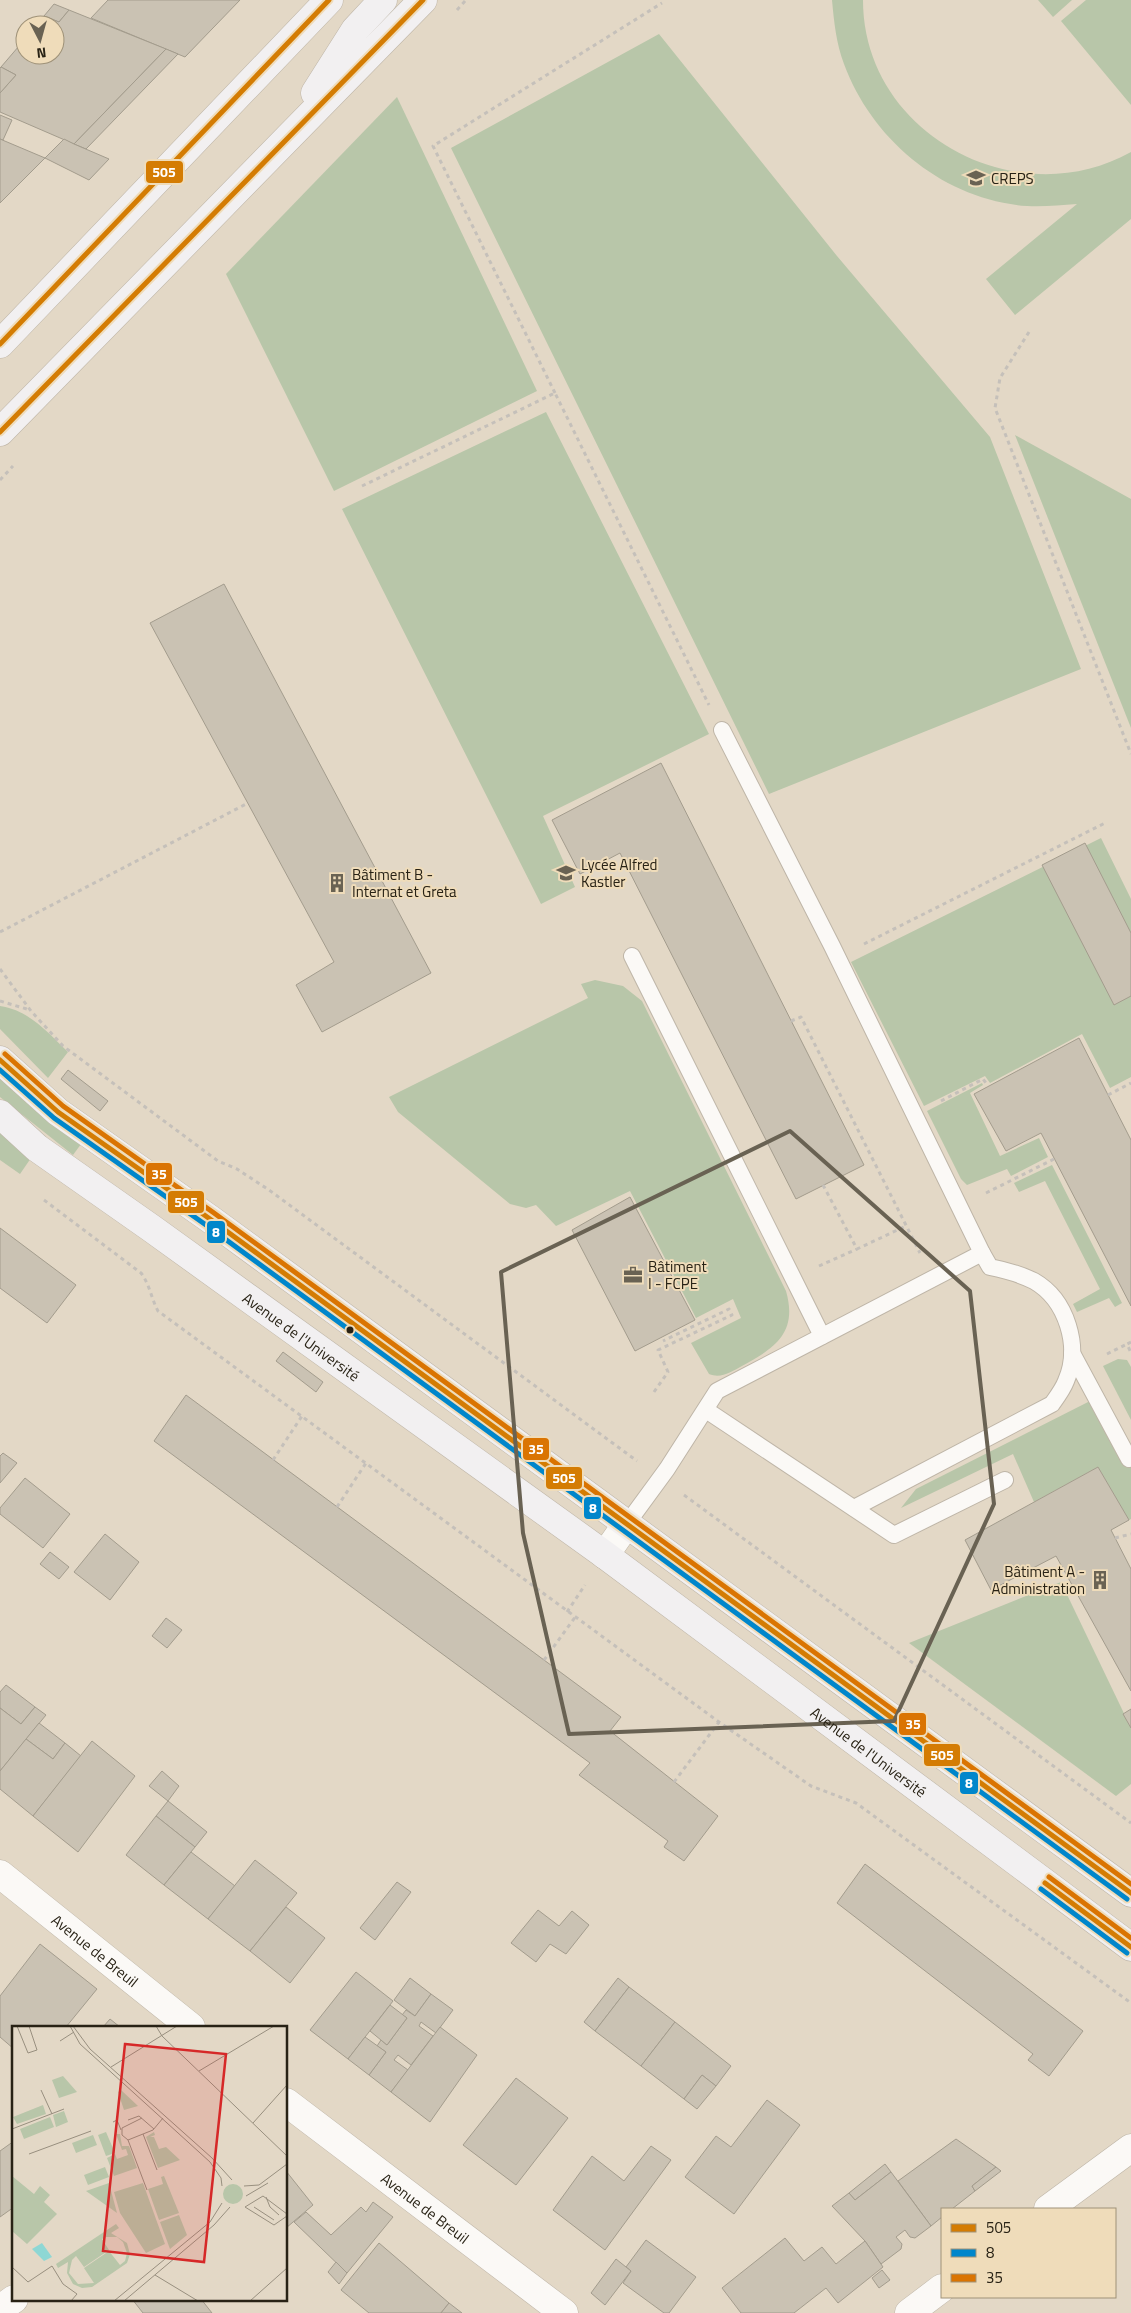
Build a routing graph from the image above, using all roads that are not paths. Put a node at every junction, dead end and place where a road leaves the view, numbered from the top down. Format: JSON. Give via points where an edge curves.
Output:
{"nodes":[{"id":1,"x":329,"y":0,"type":"edge"},
{"id":2,"x":383,"y":0,"type":"edge"},
{"id":3,"x":423,"y":0,"type":"edge"},
{"id":4,"x":288,"y":137,"type":"junction"},
{"id":5,"x":0,"y":344,"type":"edge"},
{"id":6,"x":0,"y":432,"type":"edge"},
{"id":7,"x":722,"y":730,"type":"road end"},
{"id":8,"x":632,"y":956,"type":"dead end"},
{"id":9,"x":0,"y":1060,"type":"edge"},
{"id":10,"x":0,"y":1114,"type":"edge"},
{"id":11,"x":982,"y":1253,"type":"junction"},
{"id":12,"x":822,"y":1336,"type":"junction"},
{"id":13,"x":1072,"y":1353,"type":"junction"},
{"id":14,"x":706,"y":1410,"type":"junction"},
{"id":15,"x":1131,"y":1458,"type":"edge"},
{"id":16,"x":1005,"y":1480,"type":"dead end"},
{"id":17,"x":854,"y":1508,"type":"junction"},
{"id":18,"x":626,"y":1525,"type":"junction"},
{"id":19,"x":605,"y":1555,"type":"junction"},
{"id":20,"x":0,"y":1874,"type":"edge"},
{"id":21,"x":1131,"y":1894,"type":"edge"},
{"id":22,"x":1131,"y":1947,"type":"edge"},
{"id":23,"x":191,"y":2026,"type":"edge"},
{"id":24,"x":288,"y":2104,"type":"edge"},
{"id":25,"x":1131,"y":2148,"type":"edge"},
{"id":26,"x":1049,"y":2208,"type":"edge"},
{"id":27,"x":941,"y":2289,"type":"edge"},
{"id":28,"x":13,"y":2300,"type":"edge"},
{"id":29,"x":0,"y":2310,"type":"edge"},
{"id":30,"x":564,"y":2313,"type":"edge"},
{"id":31,"x":909,"y":2313,"type":"edge"}],
"edges":[{"from":1,"to":5,"type":"street"},
{"from":2,"to":4,"type":"street","via":[[355,30]]},
{"from":3,"to":4,"type":"street"},
{"from":4,"to":6,"type":"street"},
{"from":7,"to":11,"type":"lane"},
{"from":8,"to":12,"type":"lane"},
{"from":9,"to":18,"type":"street","via":[[58,1112],[210,1219]]},
{"from":10,"to":19,"type":"street","name":"Avenue de l'Université","via":[[37,1148]]},
{"from":11,"to":12,"type":"lane"},
{"from":11,"to":13,"type":"lane","via":[[990,1267],[1010,1271],[1035,1282],[1056,1301],[1068,1326]]},
{"from":12,"to":14,"type":"lane","via":[[717,1391]]},
{"from":13,"to":15,"type":"lane"},
{"from":13,"to":17,"type":"lane","via":[[1066,1380],[1052,1404]]},
{"from":14,"to":17,"type":"lane"},
{"from":14,"to":18,"type":"lane"},
{"from":16,"to":17,"type":"lane","via":[[894,1534]]},
{"from":18,"to":19,"type":"street"},
{"from":18,"to":21,"type":"street"},
{"from":19,"to":22,"type":"street","name":"Avenue de l'Université"},
{"from":20,"to":23,"type":"street","name":"Avenue de Breuil"},
{"from":24,"to":30,"type":"street","name":"Avenue de Breuil"},
{"from":25,"to":26,"type":"street"},
{"from":27,"to":31,"type":"street"},
{"from":28,"to":29,"type":"street"}]}
